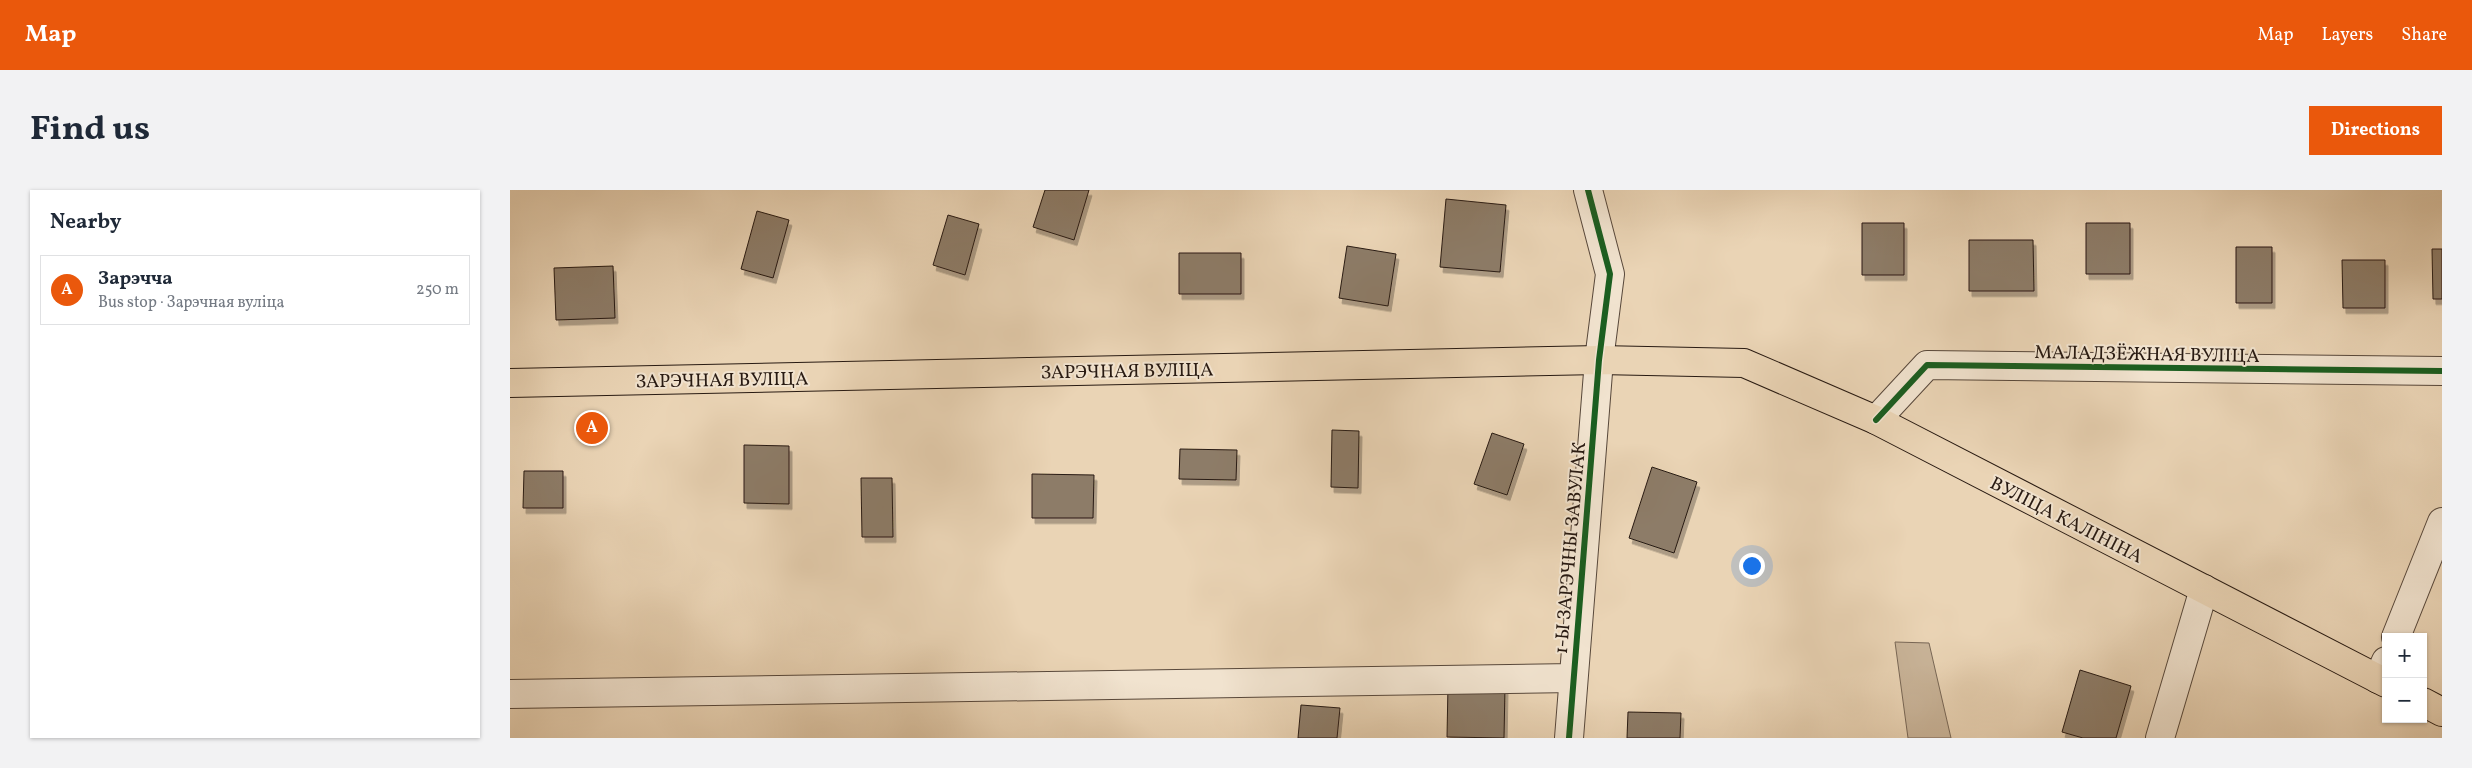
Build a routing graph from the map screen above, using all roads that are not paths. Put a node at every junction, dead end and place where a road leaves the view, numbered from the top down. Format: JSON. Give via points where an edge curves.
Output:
{"nodes":[{"id":1,"x":1588,"y":190,"type":"edge"},
{"id":2,"x":1599,"y":360,"type":"junction"},
{"id":3,"x":1744,"y":363,"type":"joint"},
{"id":4,"x":2442,"y":371,"type":"edge"},
{"id":5,"x":510,"y":383,"type":"edge"},
{"id":6,"x":1876,"y":420,"type":"junction"},
{"id":7,"x":2442,"y":522,"type":"edge"},
{"id":8,"x":2204,"y":590,"type":"junction"},
{"id":9,"x":2398,"y":633,"type":"edge"},
{"id":10,"x":2382,"y":675,"type":"edge"},
{"id":11,"x":1574,"y":678,"type":"junction"},
{"id":12,"x":510,"y":694,"type":"edge"},
{"id":13,"x":2427,"y":704,"type":"edge"},
{"id":14,"x":2442,"y":712,"type":"edge"},
{"id":15,"x":1569,"y":738,"type":"edge"},
{"id":16,"x":2160,"y":738,"type":"edge"}],
"edges":[{"from":1,"to":2,"type":"street","name":"1-Ы ЗАРЭЧНЫ ЗАВУЛАК","via":[[1610,274]]},
{"from":2,"to":3,"type":"main road","name":"ЗАРЭЧНАЯ ВУЛІЦА"},
{"from":2,"to":5,"type":"main road","name":"ЗАРЭЧНАЯ ВУЛІЦА"},
{"from":2,"to":11,"type":"street","name":"1-Ы ЗАРЭЧНЫ ЗАВУЛАК"},
{"from":3,"to":6,"type":"main road","name":"ВУЛІЦА КАЛІНІНА"},
{"from":4,"to":6,"type":"street","name":"МАЛАДЗЁЖНАЯ ВУЛІЦА","via":[[1927,365]]},
{"from":6,"to":8,"type":"main road","name":"ВУЛІЦА КАЛІНІНА"},
{"from":7,"to":9,"type":"street"},
{"from":8,"to":10,"type":"main road","name":"ВУЛІЦА КАЛІНІНА"},
{"from":8,"to":16,"type":"street"},
{"from":11,"to":12,"type":"street"},
{"from":11,"to":15,"type":"street","name":"1-Ы ЗАРЭЧНЫ ЗАВУЛАК"},
{"from":13,"to":14,"type":"main road"}]}
